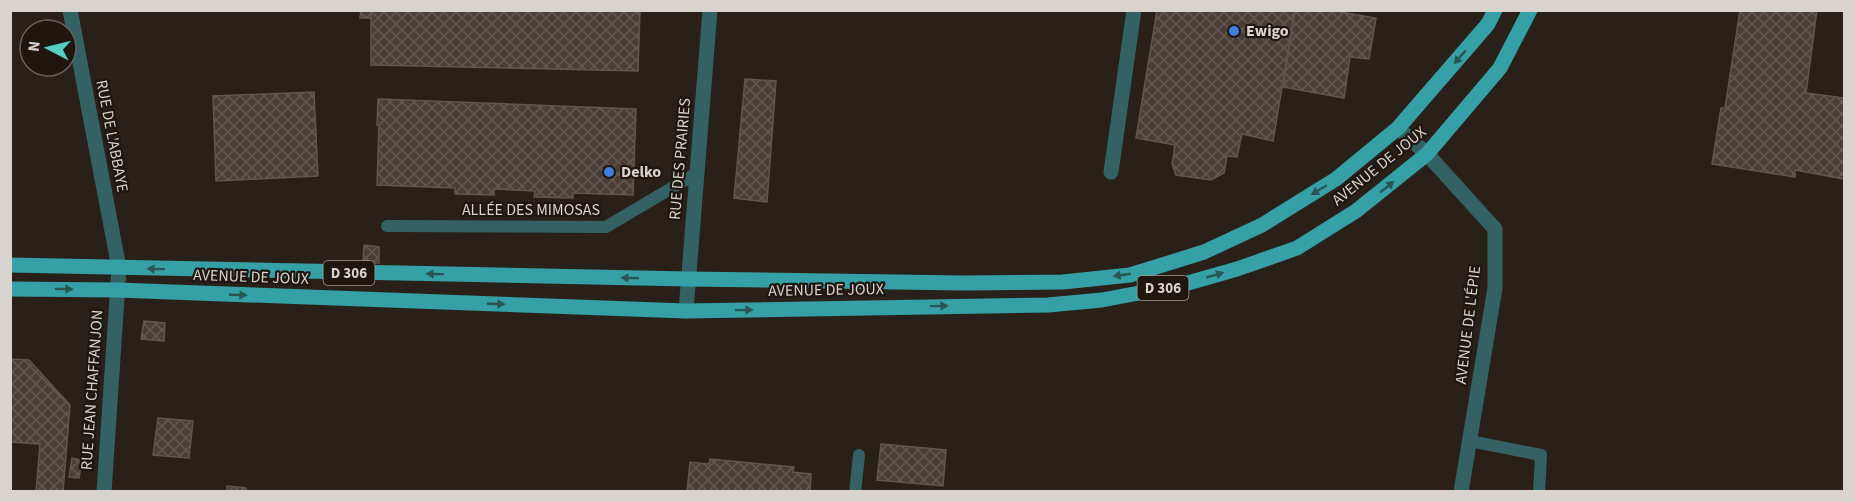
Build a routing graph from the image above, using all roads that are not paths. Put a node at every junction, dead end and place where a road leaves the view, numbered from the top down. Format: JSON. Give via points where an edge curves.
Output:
{"nodes":[{"id":1,"x":70,"y":10,"type":"edge"},
{"id":2,"x":710,"y":10,"type":"edge"},
{"id":3,"x":1134,"y":10,"type":"edge"},
{"id":4,"x":1495,"y":10,"type":"edge"},
{"id":5,"x":1530,"y":10,"type":"edge"},
{"id":6,"x":1398,"y":128,"type":"junction"},
{"id":7,"x":1427,"y":154,"type":"junction"},
{"id":8,"x":1111,"y":172,"type":"dead end"},
{"id":9,"x":697,"y":173,"type":"junction"},
{"id":10,"x":387,"y":226,"type":"dead end"},
{"id":11,"x":10,"y":265,"type":"edge"},
{"id":12,"x":119,"y":268,"type":"junction"},
{"id":13,"x":688,"y":279,"type":"junction"},
{"id":14,"x":10,"y":289,"type":"edge"},
{"id":15,"x":117,"y":290,"type":"junction"},
{"id":16,"x":686,"y":311,"type":"junction"},
{"id":17,"x":1470,"y":441,"type":"junction"},
{"id":18,"x":859,"y":455,"type":"dead end"},
{"id":19,"x":104,"y":492,"type":"edge"},
{"id":20,"x":855,"y":492,"type":"edge"},
{"id":21,"x":1461,"y":492,"type":"edge"},
{"id":22,"x":1539,"y":492,"type":"edge"}],
"edges":[{"from":1,"to":12,"type":"street","name":"RUE DE L'ABBAYE"},
{"from":2,"to":9,"type":"street","name":"RUE DES PRAIRIES"},
{"from":3,"to":8,"type":"street"},
{"from":4,"to":6,"type":"main road","name":"AVENUE DE JOUX","number":"D 306","one_way":true,"via":[[1488,24]]},
{"from":5,"to":7,"type":"main road","name":"AVENUE DE JOUX","number":"D 306","via":[[1500,68]]},
{"from":6,"to":7,"type":"street","name":"AVENUE DE L'ÉPIE"},
{"from":6,"to":13,"type":"main road","name":"AVENUE DE JOUX","number":"D 306","one_way":true,"via":[[1336,179],[1262,225],[1204,252],[1130,275],[1052,283]]},
{"from":16,"to":7,"type":"main road","name":"AVENUE DE JOUX","number":"D 306","one_way":true,"via":[[1048,305],[1102,300],[1180,285],[1297,248],[1356,212]]},
{"from":7,"to":17,"type":"street","name":"AVENUE DE L'ÉPIE","via":[[1495,229],[1495,288]]},
{"from":9,"to":10,"type":"lane","name":"ALLÉE DES MIMOSAS","via":[[606,227]]},
{"from":9,"to":13,"type":"street","name":"RUE DES PRAIRIES"},
{"from":11,"to":12,"type":"main road","name":"AVENUE DE JOUX","number":"D 306"},
{"from":13,"to":12,"type":"main road","name":"AVENUE DE JOUX","number":"D 306","one_way":true},
{"from":12,"to":15,"type":"street","name":"RUE DE L'ABBAYE"},
{"from":13,"to":16,"type":"street","name":"RUE DES PRAIRIES"},
{"from":14,"to":15,"type":"main road","name":"AVENUE DE JOUX","number":"D 306","one_way":true},
{"from":15,"to":16,"type":"main road","name":"AVENUE DE JOUX","number":"D 306","one_way":true},
{"from":15,"to":19,"type":"street","name":"RUE JEAN CHAFFANJON"},
{"from":17,"to":21,"type":"street","name":"AVENUE DE L'ÉPIE"},
{"from":17,"to":22,"type":"lane","via":[[1541,455]]},
{"from":18,"to":20,"type":"lane"}]}
